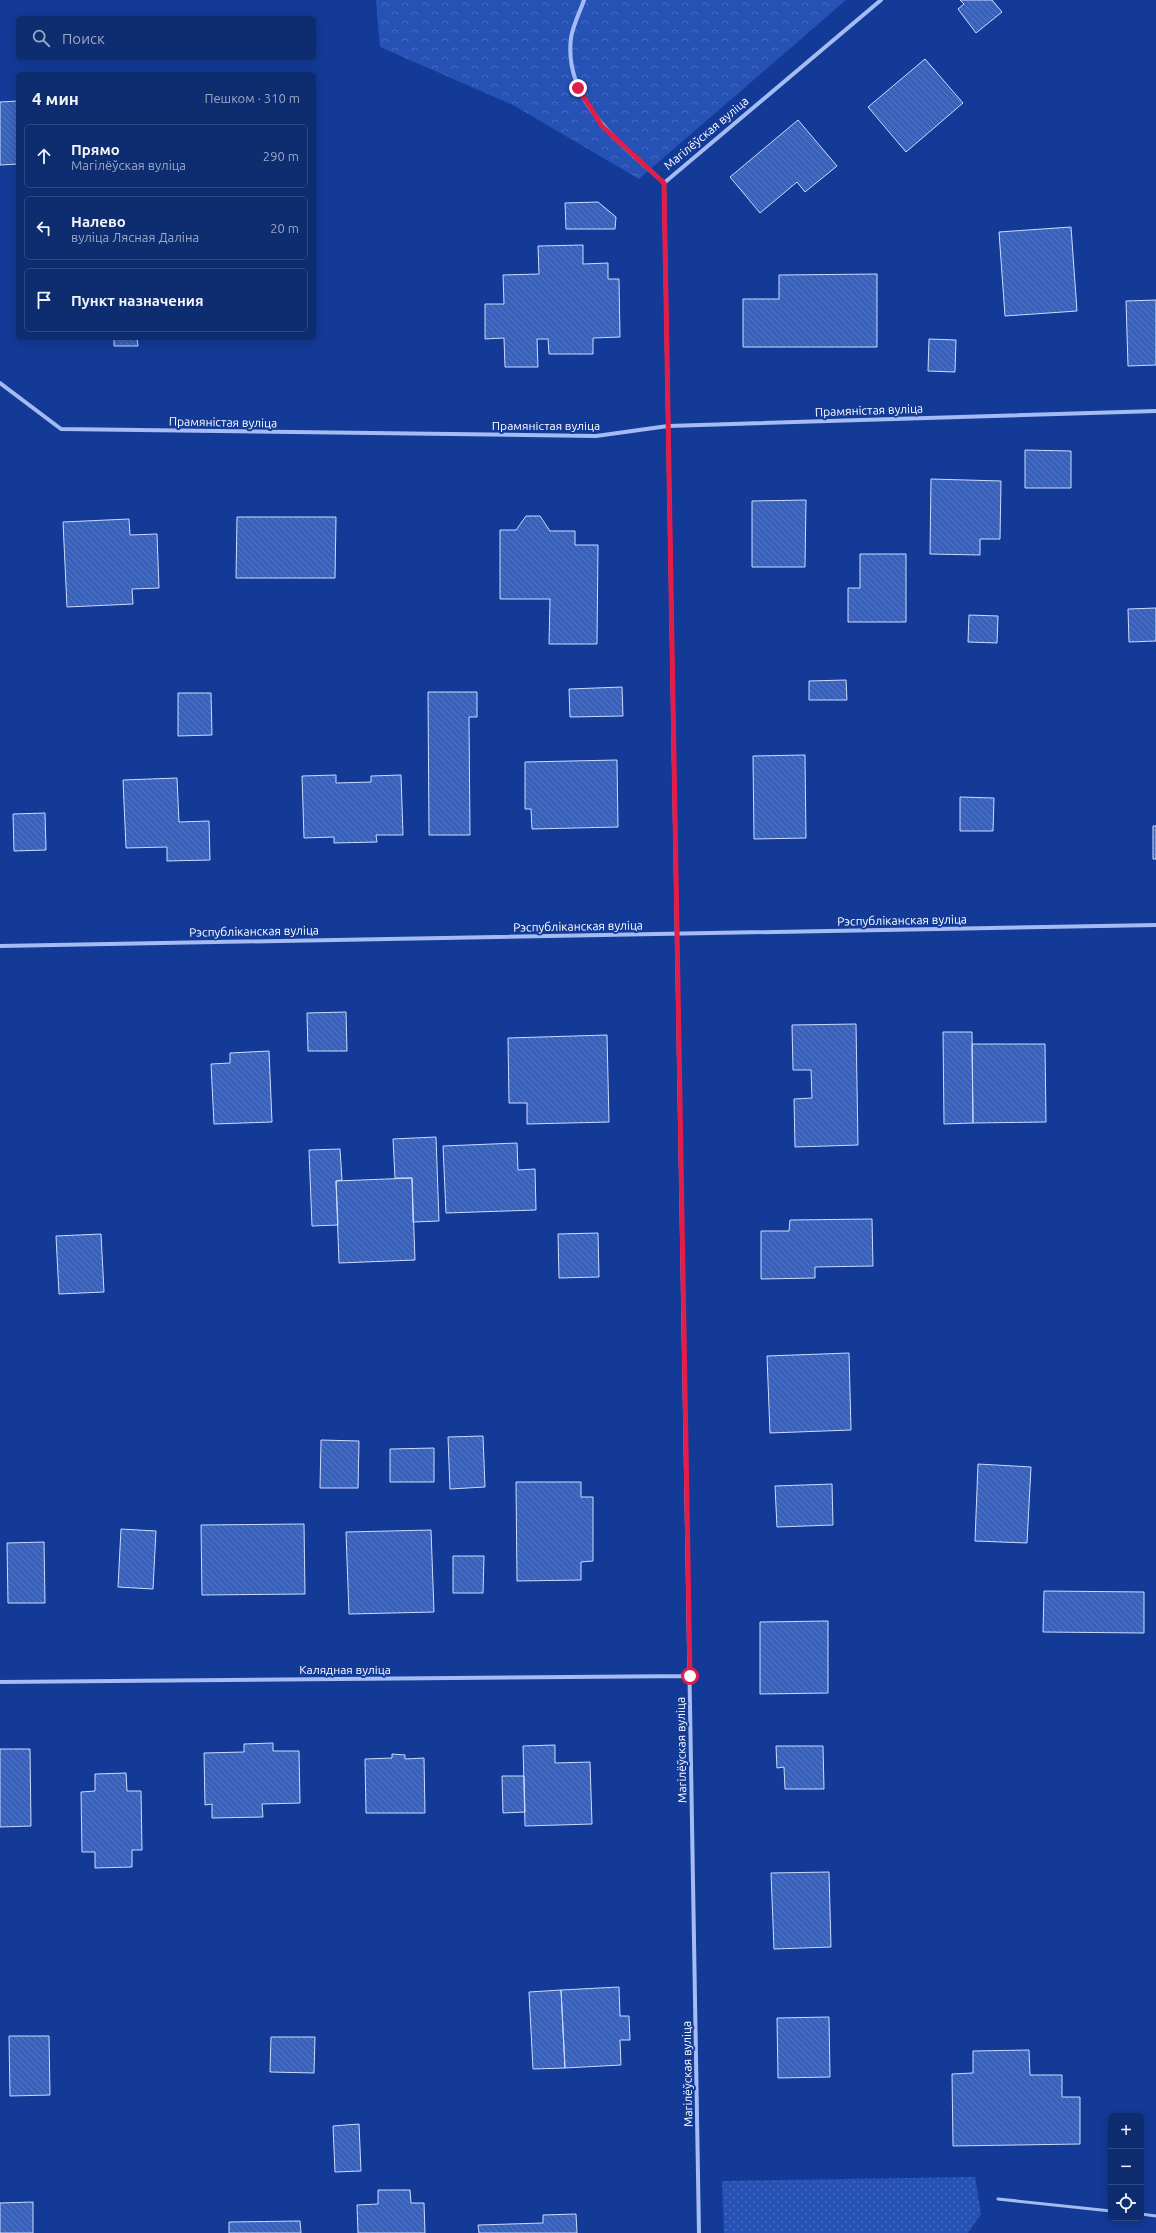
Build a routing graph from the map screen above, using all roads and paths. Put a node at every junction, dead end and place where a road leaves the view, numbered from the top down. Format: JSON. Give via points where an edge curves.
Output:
{"nodes":[{"id":1,"x":584,"y":0,"type":"edge"},
{"id":2,"x":881,"y":0,"type":"edge"},
{"id":3,"x":664,"y":183,"type":"junction"},
{"id":4,"x":0,"y":383,"type":"edge"},
{"id":5,"x":1156,"y":411,"type":"edge"},
{"id":6,"x":668,"y":426,"type":"junction"},
{"id":7,"x":1156,"y":925,"type":"edge"},
{"id":8,"x":677,"y":934,"type":"junction"},
{"id":9,"x":0,"y":946,"type":"edge"},
{"id":10,"x":690,"y":1676,"type":"junction"},
{"id":11,"x":0,"y":1682,"type":"edge"},
{"id":12,"x":998,"y":2198,"type":"dead end"},
{"id":13,"x":1108,"y":2211,"type":"edge"},
{"id":14,"x":1144,"y":2214,"type":"edge"},
{"id":15,"x":1156,"y":2216,"type":"edge"},
{"id":16,"x":699,"y":2233,"type":"edge"}],
"edges":[{"from":1,"to":3,"type":"street","via":[[572,37],[571,62],[578,88],[602,126]]},
{"from":2,"to":3,"type":"street","name":"Магілёўская вуліца"},
{"from":3,"to":6,"type":"street","name":"Магілёўская вуліца"},
{"from":4,"to":6,"type":"street","name":"Прамяністая вуліца","via":[[61,429],[596,436]]},
{"from":5,"to":6,"type":"street","name":"Прамяністая вуліца"},
{"from":6,"to":8,"type":"street","name":"Магілёўская вуліца"},
{"from":7,"to":8,"type":"street","name":"Рэспубліканская вуліца"},
{"from":8,"to":9,"type":"street","name":"Рэспубліканская вуліца"},
{"from":8,"to":10,"type":"street","name":"Магілёўская вуліца"},
{"from":10,"to":11,"type":"street","name":"Калядная вуліца"},
{"from":10,"to":16,"type":"street","name":"Магілёўская вуліца"},
{"from":12,"to":13,"type":"lane"},
{"from":14,"to":15,"type":"lane"}]}
